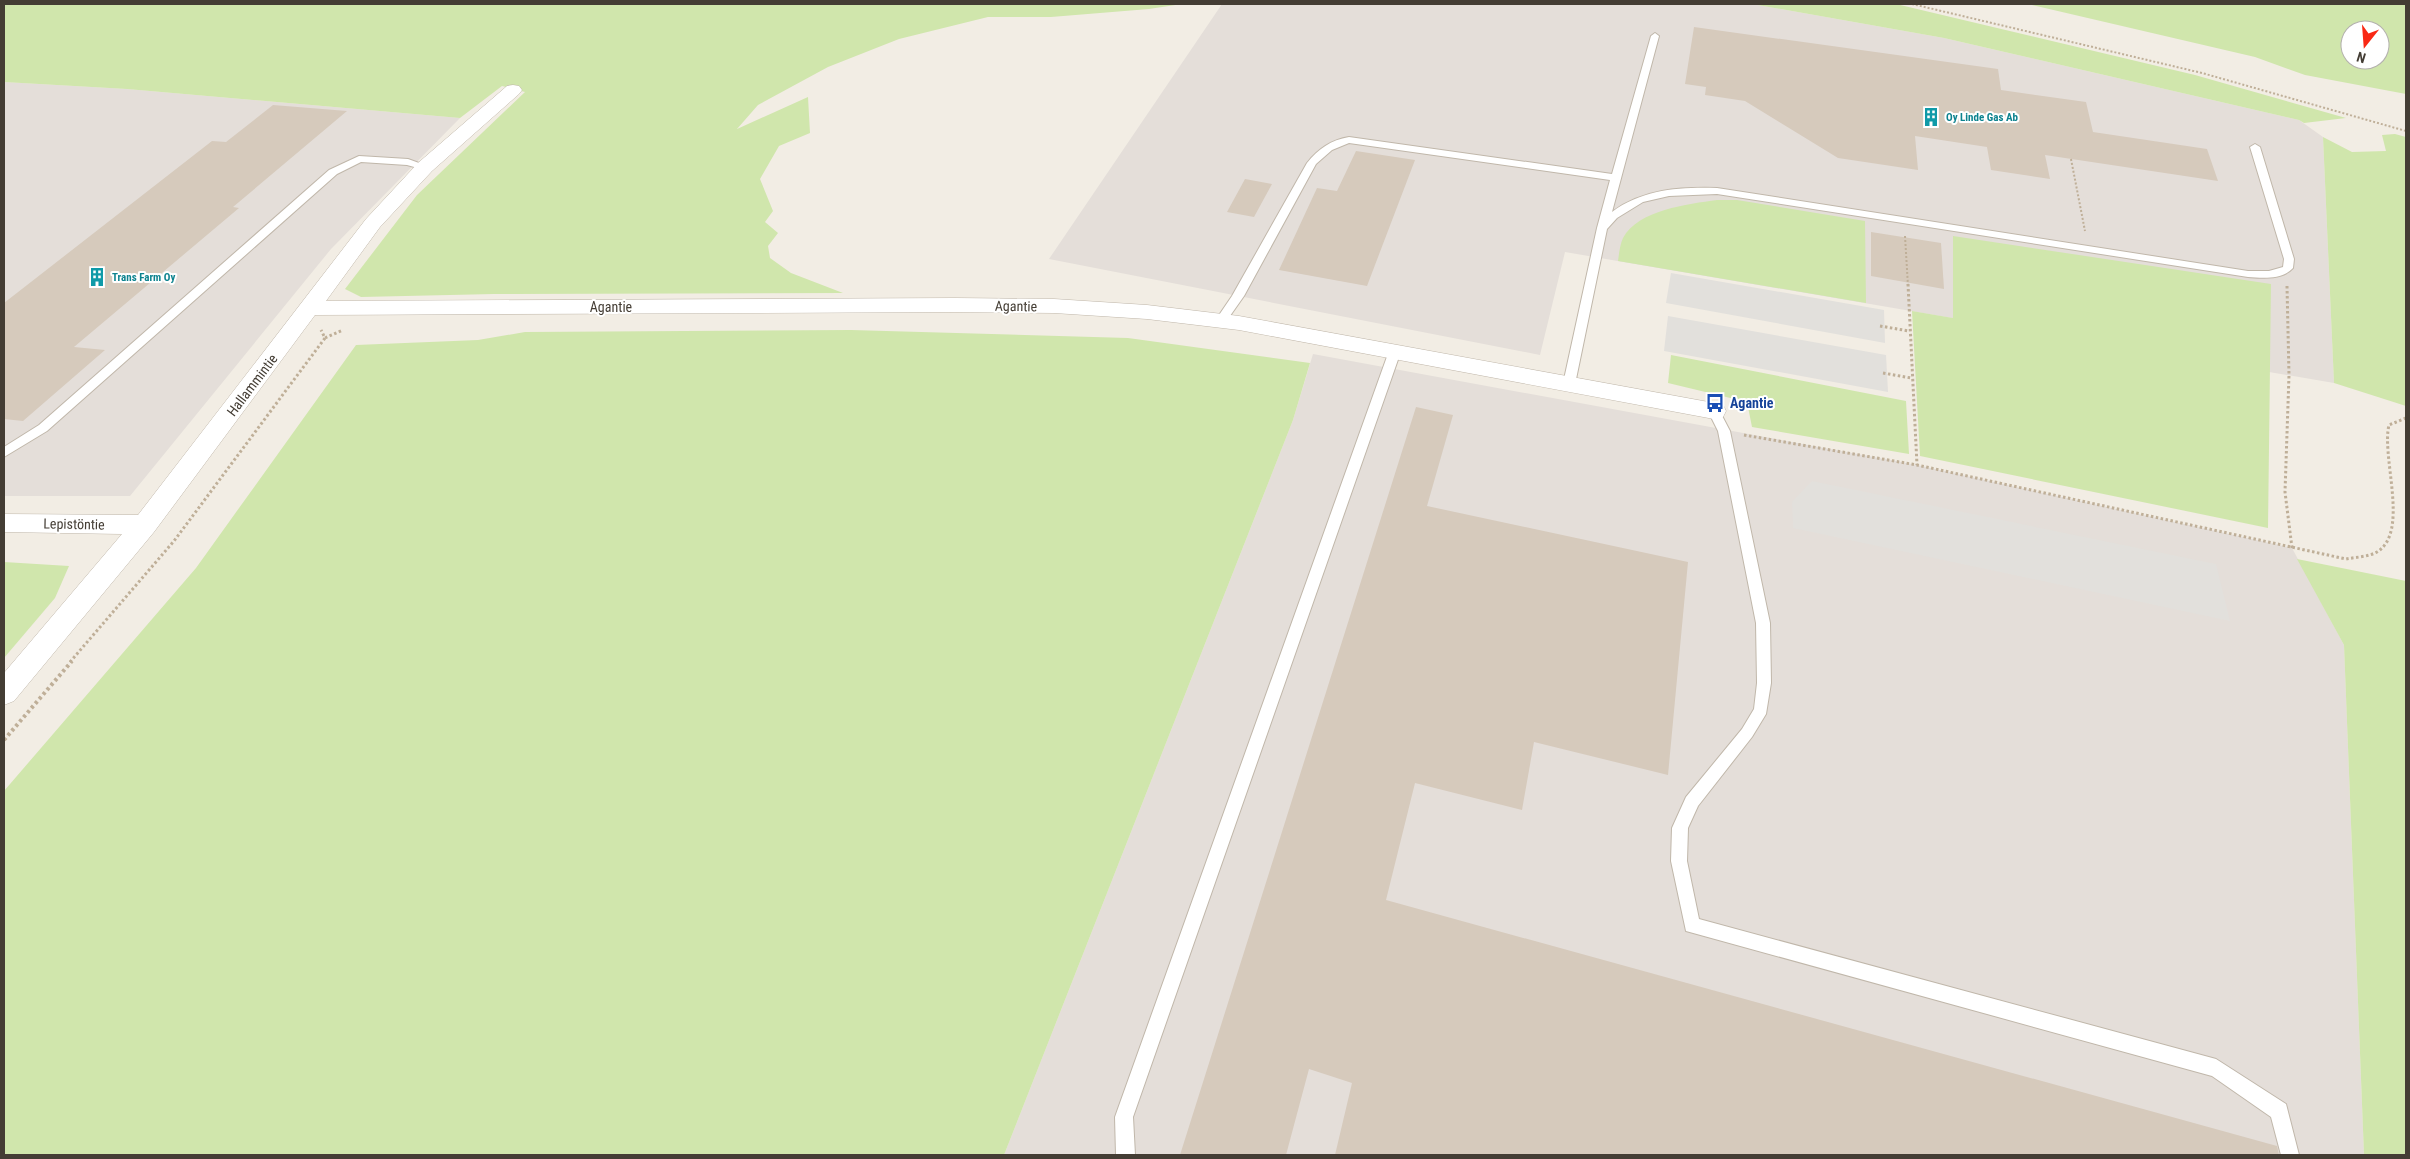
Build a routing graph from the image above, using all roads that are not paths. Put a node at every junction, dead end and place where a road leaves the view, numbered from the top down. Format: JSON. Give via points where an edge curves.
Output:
{"nodes":[{"id":1,"x":1655,"y":36,"type":"dead end"},
{"id":2,"x":512,"y":90,"type":"dead end"},
{"id":3,"x":2255,"y":147,"type":"dead end"},
{"id":4,"x":425,"y":167,"type":"junction"},
{"id":5,"x":1616,"y":178,"type":"junction"},
{"id":6,"x":1602,"y":228,"type":"junction"},
{"id":7,"x":310,"y":308,"type":"junction"},
{"id":8,"x":1221,"y":320,"type":"junction"},
{"id":9,"x":1395,"y":352,"type":"junction"},
{"id":10,"x":1569,"y":384,"type":"junction"},
{"id":11,"x":1714,"y":411,"type":"joint"},
{"id":12,"x":4,"y":453,"type":"edge"},
{"id":13,"x":4,"y":523,"type":"edge"},
{"id":14,"x":145,"y":525,"type":"junction"},
{"id":15,"x":4,"y":693,"type":"edge"},
{"id":16,"x":1125,"y":1155,"type":"edge"},
{"id":17,"x":2290,"y":1155,"type":"edge"}],
"edges":[{"from":1,"to":5,"type":"lane"},
{"from":2,"to":4,"type":"street","name":"Hallammintie"},
{"from":3,"to":6,"type":"lane","via":[[2289,258],[2286,270],[2272,274],[2248,274],[1717,191],[1668,192],[1634,201],[1618,210]]},
{"from":4,"to":7,"type":"street","name":"Hallammintie","via":[[373,223]]},
{"from":4,"to":12,"type":"lane","via":[[408,162],[359,159],[333,172],[43,428]]},
{"from":5,"to":6,"type":"lane"},
{"from":5,"to":8,"type":"lane","via":[[1349,140],[1337,142],[1324,149],[1312,163],[1238,296]]},
{"from":6,"to":10,"type":"lane"},
{"from":7,"to":8,"type":"street","name":"Agantie","via":[[1054,306]]},
{"from":7,"to":14,"type":"street","name":"Hallammintie"},
{"from":8,"to":9,"type":"street","name":"Agantie"},
{"from":9,"to":10,"type":"street","name":"Agantie"},
{"from":9,"to":16,"type":"lane","via":[[1124,1117]]},
{"from":10,"to":11,"type":"street","name":"Agantie"},
{"from":11,"to":17,"type":"lane","via":[[1724,431],[1763,622],[1764,683],[1761,710],[1748,733],[1692,802],[1680,828],[1679,861],[1692,925],[2216,1068],[2279,1111]]},
{"from":13,"to":14,"type":"street","name":"Lepistöntie"},
{"from":14,"to":15,"type":"street","name":"Hallammintie"}]}
